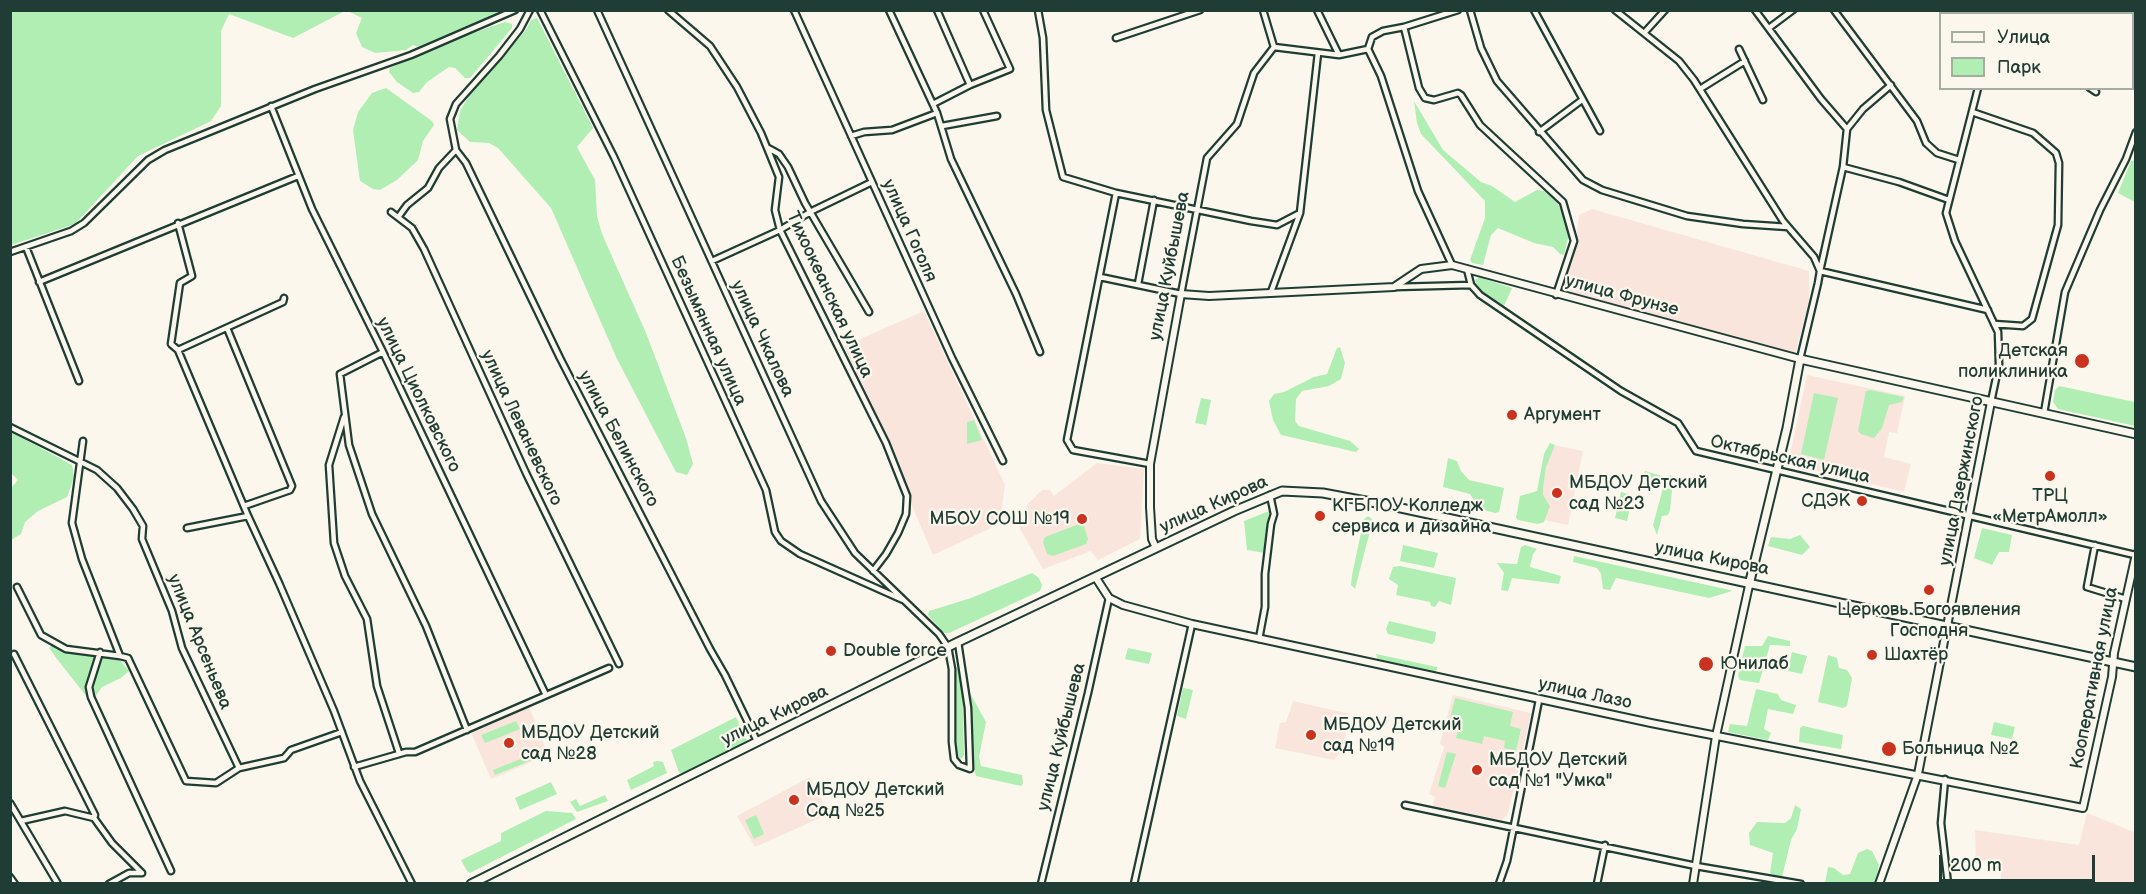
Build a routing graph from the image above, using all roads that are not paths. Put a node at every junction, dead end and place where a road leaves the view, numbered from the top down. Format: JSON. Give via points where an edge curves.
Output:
{"nodes":[{"id":1,"x":515,"y":10,"type":"edge"},
{"id":2,"x":530,"y":10,"type":"edge"},
{"id":3,"x":540,"y":10,"type":"edge"},
{"id":4,"x":597,"y":10,"type":"edge"},
{"id":5,"x":668,"y":10,"type":"edge"},
{"id":6,"x":794,"y":10,"type":"edge"},
{"id":7,"x":889,"y":10,"type":"edge"},
{"id":8,"x":938,"y":10,"type":"edge"},
{"id":9,"x":983,"y":10,"type":"edge"},
{"id":10,"x":1038,"y":10,"type":"edge"},
{"id":11,"x":1200,"y":10,"type":"edge"},
{"id":12,"x":1263,"y":10,"type":"edge"},
{"id":13,"x":1317,"y":10,"type":"edge"},
{"id":14,"x":1458,"y":10,"type":"edge"},
{"id":15,"x":1470,"y":10,"type":"edge"},
{"id":16,"x":1534,"y":10,"type":"edge"},
{"id":17,"x":1615,"y":10,"type":"edge"},
{"id":18,"x":1665,"y":10,"type":"edge"},
{"id":19,"x":1755,"y":10,"type":"edge"},
{"id":20,"x":1793,"y":10,"type":"edge"},
{"id":21,"x":1834,"y":10,"type":"edge"},
{"id":22,"x":1404,"y":27,"type":"junction"},
{"id":23,"x":1769,"y":28,"type":"junction"},
{"id":24,"x":1645,"y":32,"type":"junction"},
{"id":25,"x":1116,"y":38,"type":"dead end"},
{"id":26,"x":1274,"y":46,"type":"junction"},
{"id":27,"x":1368,"y":49,"type":"junction"},
{"id":28,"x":1739,"y":49,"type":"dead end"},
{"id":29,"x":1318,"y":53,"type":"junction"},
{"id":30,"x":1339,"y":55,"type":"junction"},
{"id":31,"x":1745,"y":61,"type":"junction"},
{"id":32,"x":970,"y":85,"type":"junction"},
{"id":33,"x":1891,"y":85,"type":"junction"},
{"id":34,"x":1700,"y":89,"type":"junction"},
{"id":35,"x":1978,"y":90,"type":"edge"},
{"id":36,"x":2094,"y":90,"type":"edge"},
{"id":37,"x":2096,"y":92,"type":"dead end"},
{"id":38,"x":1582,"y":100,"type":"junction"},
{"id":39,"x":1763,"y":100,"type":"dead end"},
{"id":40,"x":933,"y":104,"type":"junction"},
{"id":41,"x":271,"y":106,"type":"junction"},
{"id":42,"x":1972,"y":112,"type":"junction"},
{"id":43,"x":937,"y":113,"type":"junction"},
{"id":44,"x":997,"y":116,"type":"dead end"},
{"id":45,"x":942,"y":126,"type":"junction"},
{"id":46,"x":1847,"y":129,"type":"junction"},
{"id":47,"x":1600,"y":131,"type":"dead end"},
{"id":48,"x":1539,"y":132,"type":"junction"},
{"id":49,"x":2136,"y":132,"type":"edge"},
{"id":50,"x":852,"y":136,"type":"junction"},
{"id":51,"x":768,"y":148,"type":"junction"},
{"id":52,"x":456,"y":150,"type":"junction"},
{"id":53,"x":1959,"y":160,"type":"junction"},
{"id":54,"x":1843,"y":167,"type":"junction"},
{"id":55,"x":298,"y":176,"type":"junction"},
{"id":56,"x":872,"y":182,"type":"junction"},
{"id":57,"x":1116,"y":192,"type":"junction"},
{"id":58,"x":1154,"y":200,"type":"junction"},
{"id":59,"x":1949,"y":200,"type":"junction"},
{"id":60,"x":1197,"y":208,"type":"junction"},
{"id":61,"x":812,"y":211,"type":"junction"},
{"id":62,"x":391,"y":212,"type":"dead end"},
{"id":63,"x":1300,"y":213,"type":"junction"},
{"id":64,"x":399,"y":216,"type":"junction"},
{"id":65,"x":178,"y":223,"type":"junction"},
{"id":66,"x":1788,"y":227,"type":"junction"},
{"id":67,"x":780,"y":230,"type":"junction"},
{"id":68,"x":26,"y":247,"type":"junction"},
{"id":69,"x":10,"y":252,"type":"edge"},
{"id":70,"x":712,"y":261,"type":"junction"},
{"id":71,"x":1452,"y":265,"type":"junction"},
{"id":72,"x":1467,"y":269,"type":"junction"},
{"id":73,"x":1820,"y":271,"type":"junction"},
{"id":74,"x":1100,"y":277,"type":"junction"},
{"id":75,"x":39,"y":282,"type":"junction"},
{"id":76,"x":1138,"y":284,"type":"junction"},
{"id":77,"x":1471,"y":285,"type":"junction"},
{"id":78,"x":1394,"y":287,"type":"junction"},
{"id":79,"x":1271,"y":292,"type":"junction"},
{"id":80,"x":1181,"y":294,"type":"junction"},
{"id":81,"x":1557,"y":295,"type":"junction"},
{"id":82,"x":284,"y":298,"type":"dead end"},
{"id":83,"x":1988,"y":310,"type":"junction"},
{"id":84,"x":870,"y":312,"type":"dead end"},
{"id":85,"x":1995,"y":324,"type":"junction"},
{"id":86,"x":227,"y":328,"type":"junction"},
{"id":87,"x":178,"y":350,"type":"junction"},
{"id":88,"x":383,"y":352,"type":"junction"},
{"id":89,"x":1040,"y":352,"type":"dead end"},
{"id":90,"x":1800,"y":359,"type":"junction"},
{"id":91,"x":79,"y":381,"type":"dead end"},
{"id":92,"x":1991,"y":402,"type":"junction"},
{"id":93,"x":2044,"y":413,"type":"junction"},
{"id":94,"x":345,"y":414,"type":"junction"},
{"id":95,"x":10,"y":427,"type":"edge"},
{"id":96,"x":2136,"y":434,"type":"edge"},
{"id":97,"x":83,"y":441,"type":"dead end"},
{"id":98,"x":79,"y":461,"type":"junction"},
{"id":99,"x":1003,"y":461,"type":"dead end"},
{"id":100,"x":1150,"y":464,"type":"junction"},
{"id":101,"x":1777,"y":470,"type":"junction"},
{"id":102,"x":1270,"y":495,"type":"junction"},
{"id":103,"x":244,"y":506,"type":"junction"},
{"id":104,"x":248,"y":516,"type":"junction"},
{"id":105,"x":1969,"y":516,"type":"junction"},
{"id":106,"x":187,"y":528,"type":"dead end"},
{"id":107,"x":2095,"y":545,"type":"junction"},
{"id":108,"x":1156,"y":548,"type":"junction"},
{"id":109,"x":2135,"y":554,"type":"edge"},
{"id":110,"x":873,"y":571,"type":"junction"},
{"id":111,"x":1096,"y":578,"type":"junction"},
{"id":112,"x":1750,"y":581,"type":"junction"},
{"id":113,"x":17,"y":587,"type":"dead end"},
{"id":114,"x":1109,"y":597,"type":"junction"},
{"id":115,"x":2126,"y":599,"type":"junction"},
{"id":116,"x":905,"y":601,"type":"junction"},
{"id":117,"x":1192,"y":624,"type":"junction"},
{"id":118,"x":1949,"y":625,"type":"junction"},
{"id":119,"x":1260,"y":639,"type":"junction"},
{"id":120,"x":958,"y":642,"type":"junction"},
{"id":121,"x":948,"y":647,"type":"junction"},
{"id":122,"x":100,"y":651,"type":"junction"},
{"id":123,"x":14,"y":654,"type":"dead end"},
{"id":124,"x":120,"y":656,"type":"junction"},
{"id":125,"x":2114,"y":662,"type":"junction"},
{"id":126,"x":619,"y":664,"type":"dead end"},
{"id":127,"x":2136,"y":667,"type":"edge"},
{"id":128,"x":609,"y":668,"type":"dead end"},
{"id":129,"x":545,"y":693,"type":"junction"},
{"id":130,"x":1539,"y":700,"type":"junction"},
{"id":131,"x":467,"y":730,"type":"junction"},
{"id":132,"x":342,"y":732,"type":"junction"},
{"id":133,"x":1716,"y":736,"type":"junction"},
{"id":134,"x":757,"y":741,"type":"junction"},
{"id":135,"x":399,"y":753,"type":"junction"},
{"id":136,"x":354,"y":767,"type":"junction"},
{"id":137,"x":239,"y":768,"type":"junction"},
{"id":138,"x":1918,"y":774,"type":"junction"},
{"id":139,"x":1945,"y":779,"type":"junction"},
{"id":140,"x":10,"y":803,"type":"edge"},
{"id":141,"x":1405,"y":805,"type":"dead end"},
{"id":142,"x":2082,"y":808,"type":"joint"},
{"id":143,"x":94,"y":818,"type":"junction"},
{"id":144,"x":21,"y":821,"type":"junction"},
{"id":145,"x":1514,"y":827,"type":"junction"},
{"id":146,"x":1605,"y":845,"type":"junction"},
{"id":147,"x":1696,"y":866,"type":"junction"},
{"id":148,"x":171,"y":872,"type":"dead end"},
{"id":149,"x":10,"y":877,"type":"edge"},
{"id":150,"x":15,"y":884,"type":"edge"},
{"id":151,"x":58,"y":884,"type":"edge"},
{"id":152,"x":109,"y":884,"type":"edge"},
{"id":153,"x":412,"y":884,"type":"edge"},
{"id":154,"x":471,"y":884,"type":"edge"},
{"id":155,"x":1041,"y":884,"type":"edge"},
{"id":156,"x":1134,"y":884,"type":"edge"},
{"id":157,"x":1499,"y":884,"type":"edge"},
{"id":158,"x":1597,"y":884,"type":"edge"},
{"id":159,"x":1693,"y":884,"type":"edge"},
{"id":160,"x":1801,"y":884,"type":"edge"},
{"id":161,"x":1879,"y":884,"type":"edge"},
{"id":162,"x":1948,"y":884,"type":"edge"}],
"edges":[{"from":1,"to":41,"type":"street","via":[[411,55]]},
{"from":2,"to":52,"type":"street","via":[[506,47],[456,104],[450,119]]},
{"from":3,"to":116,"type":"street","name":"Безымянная улица","via":[[614,157],[766,490],[775,532],[800,554]]},
{"from":4,"to":70,"type":"street","name":"улица Чкалова"},
{"from":5,"to":51,"type":"street","name":"Тихоокеанская улица","via":[[710,46]]},
{"from":6,"to":50,"type":"street","name":"улица Гоголя"},
{"from":7,"to":40,"type":"street"},
{"from":8,"to":32,"type":"street"},
{"from":9,"to":32,"type":"street","via":[[1010,69]]},
{"from":10,"to":57,"type":"street","via":[[1046,110],[1061,173],[1067,179]]},
{"from":11,"to":25,"type":"street"},
{"from":12,"to":26,"type":"street"},
{"from":13,"to":30,"type":"street"},
{"from":14,"to":22,"type":"street"},
{"from":15,"to":48,"type":"street","via":[[1478,42],[1497,81]]},
{"from":16,"to":38,"type":"street"},
{"from":17,"to":24,"type":"street"},
{"from":18,"to":24,"type":"street"},
{"from":19,"to":23,"type":"street"},
{"from":20,"to":23,"type":"street"},
{"from":21,"to":33,"type":"street"},
{"from":22,"to":27,"type":"street","via":[[1376,34]]},
{"from":22,"to":81,"type":"street","via":[[1425,98],[1461,95],[1480,124],[1563,202],[1574,237]]},
{"from":23,"to":46,"type":"street"},
{"from":24,"to":34,"type":"street","via":[[1679,61]]},
{"from":26,"to":29,"type":"street"},
{"from":26,"to":60,"type":"street","name":"улица Куйбышева","via":[[1254,73],[1237,124],[1207,158]]},
{"from":27,"to":30,"type":"street"},
{"from":27,"to":71,"type":"street","via":[[1381,76],[1418,191]]},
{"from":28,"to":31,"type":"street"},
{"from":29,"to":30,"type":"street"},
{"from":29,"to":63,"type":"street"},
{"from":31,"to":34,"type":"street"},
{"from":31,"to":39,"type":"street"},
{"from":32,"to":40,"type":"street"},
{"from":33,"to":46,"type":"street"},
{"from":33,"to":53,"type":"street","via":[[1917,121],[1926,143],[1936,153]]},
{"from":34,"to":66,"type":"street"},
{"from":35,"to":42,"type":"street","name":"улица Дзержинского"},
{"from":36,"to":37,"type":"street"},
{"from":38,"to":47,"type":"street"},
{"from":38,"to":48,"type":"street"},
{"from":40,"to":43,"type":"street"},
{"from":41,"to":55,"type":"street","name":"улица Циолковского"},
{"from":41,"to":68,"type":"street","via":[[154,156],[84,223]]},
{"from":42,"to":53,"type":"street","name":"улица Дзержинского"},
{"from":42,"to":85,"type":"street","via":[[2033,133],[2056,153],[2059,163],[2058,225],[2031,319],[2023,326]]},
{"from":43,"to":45,"type":"street"},
{"from":43,"to":50,"type":"street","via":[[892,130]]},
{"from":44,"to":45,"type":"street"},
{"from":45,"to":89,"type":"street","via":[[951,159],[1017,294]]},
{"from":46,"to":54,"type":"street"},
{"from":48,"to":66,"type":"street","via":[[1583,180],[1602,190],[1699,218]]},
{"from":49,"to":93,"type":"street","via":[[2065,291]]},
{"from":50,"to":56,"type":"street","name":"улица Гоголя"},
{"from":51,"to":61,"type":"street","via":[[784,160]]},
{"from":51,"to":67,"type":"street","name":"Тихоокеанская улица","via":[[778,177],[775,210]]},
{"from":52,"to":64,"type":"street","via":[[439,168],[428,188]]},
{"from":52,"to":134,"type":"street","name":"улица Белинского","via":[[466,163],[560,358]]},
{"from":53,"to":59,"type":"street","name":"улица Дзержинского"},
{"from":54,"to":59,"type":"street"},
{"from":54,"to":73,"type":"street"},
{"from":55,"to":65,"type":"street"},
{"from":55,"to":88,"type":"street","name":"улица Циолковского"},
{"from":56,"to":61,"type":"street"},
{"from":56,"to":99,"type":"street","name":"улица Гоголя"},
{"from":57,"to":58,"type":"street"},
{"from":57,"to":74,"type":"street"},
{"from":58,"to":60,"type":"street"},
{"from":58,"to":76,"type":"street"},
{"from":59,"to":83,"type":"street","name":"улица Дзержинского","via":[[1948,223]]},
{"from":60,"to":63,"type":"street","via":[[1277,225]]},
{"from":60,"to":80,"type":"street","name":"улица Куйбышева"},
{"from":61,"to":67,"type":"street"},
{"from":61,"to":84,"type":"street"},
{"from":62,"to":64,"type":"street","name":"улица Леваневского"},
{"from":63,"to":79,"type":"street"},
{"from":64,"to":126,"type":"street","name":"улица Леваневского","via":[[412,228],[424,249]]},
{"from":65,"to":75,"type":"street"},
{"from":65,"to":87,"type":"street","via":[[192,276],[179,285],[171,340]]},
{"from":66,"to":73,"type":"street","via":[[1813,254]]},
{"from":67,"to":70,"type":"street"},
{"from":67,"to":110,"type":"street","name":"Тихоокеанская улица","via":[[886,443],[907,496],[906,514],[898,533]]},
{"from":68,"to":69,"type":"street"},
{"from":68,"to":75,"type":"street"},
{"from":70,"to":110,"type":"street","name":"улица Чкалова","via":[[820,501],[846,542]]},
{"from":71,"to":72,"type":"main road","name":"улица Фрунзе"},
{"from":71,"to":78,"type":"main road","name":"улица Фрунзе","via":[[1421,269]]},
{"from":72,"to":77,"type":"street"},
{"from":72,"to":81,"type":"main road","name":"улица Фрунзе"},
{"from":73,"to":83,"type":"street"},
{"from":73,"to":90,"type":"street"},
{"from":74,"to":76,"type":"street"},
{"from":74,"to":100,"type":"street","via":[[1068,444],[1079,451]]},
{"from":75,"to":91,"type":"street"},
{"from":76,"to":80,"type":"street"},
{"from":77,"to":78,"type":"street"},
{"from":77,"to":101,"type":"street","name":"Октябрьская улица","via":[[1497,308],[1621,391],[1678,423],[1696,451]]},
{"from":78,"to":79,"type":"main road"},
{"from":79,"to":80,"type":"main road"},
{"from":80,"to":100,"type":"main road","name":"улица Куйбышева"},
{"from":81,"to":90,"type":"main road","name":"улица Фрунзе"},
{"from":82,"to":86,"type":"street","via":[[283,302]]},
{"from":83,"to":85,"type":"street","name":"улица Дзержинского"},
{"from":85,"to":92,"type":"street","name":"улица Дзержинского","via":[[1999,364]]},
{"from":86,"to":87,"type":"street"},
{"from":86,"to":103,"type":"street","via":[[292,486]]},
{"from":87,"to":103,"type":"street"},
{"from":88,"to":94,"type":"street","via":[[340,374]]},
{"from":88,"to":129,"type":"street","name":"улица Циолковского"},
{"from":90,"to":92,"type":"main road","name":"улица Фрунзе"},
{"from":90,"to":101,"type":"main road"},
{"from":92,"to":93,"type":"main road","name":"улица Фрунзе"},
{"from":92,"to":105,"type":"main road","name":"улица Дзержинского"},
{"from":93,"to":96,"type":"main road","name":"улица Фрунзе"},
{"from":94,"to":131,"type":"street","via":[[353,461],[372,514],[426,627]]},
{"from":94,"to":135,"type":"street","via":[[328,465],[334,543],[337,558],[367,619],[377,686]]},
{"from":95,"to":98,"type":"street","name":"улица Арсеньева"},
{"from":97,"to":98,"type":"street"},
{"from":98,"to":124,"type":"street","via":[[72,523]]},
{"from":98,"to":137,"type":"street","name":"улица Арсеньева","via":[[103,474],[117,488],[142,526],[142,539],[172,611],[182,648]]},
{"from":100,"to":108,"type":"main road","name":"улица Куйбышева","via":[[1152,539]]},
{"from":101,"to":105,"type":"street","name":"Октябрьская улица"},
{"from":101,"to":112,"type":"main road"},
{"from":102,"to":108,"type":"main road","name":"улица Кирова"},
{"from":102,"to":112,"type":"main road","name":"улица Кирова","via":[[1302,491],[1387,504]]},
{"from":102,"to":119,"type":"street","via":[[1274,514]]},
{"from":103,"to":104,"type":"street"},
{"from":104,"to":106,"type":"street"},
{"from":104,"to":132,"type":"street"},
{"from":105,"to":107,"type":"street","name":"Октябрьская улица"},
{"from":105,"to":118,"type":"main road","name":"улица Дзержинского"},
{"from":107,"to":109,"type":"street","name":"Октябрьская улица"},
{"from":107,"to":115,"type":"street","via":[[2087,587]]},
{"from":108,"to":111,"type":"main road","name":"улица Кирова"},
{"from":109,"to":115,"type":"main road","name":"Кооперативная улица"},
{"from":110,"to":116,"type":"street","name":"улица Чкалова"},
{"from":111,"to":114,"type":"main road","name":"улица Лазо"},
{"from":111,"to":120,"type":"main road","name":"улица Кирова"},
{"from":112,"to":118,"type":"main road","name":"улица Кирова"},
{"from":112,"to":133,"type":"main road"},
{"from":113,"to":122,"type":"street","via":[[40,635],[66,649]]},
{"from":114,"to":117,"type":"main road","name":"улица Лазо","via":[[1137,611]]},
{"from":114,"to":155,"type":"street","name":"улица Куйбышева"},
{"from":115,"to":125,"type":"main road","name":"Кооперативная улица"},
{"from":116,"to":121,"type":"street","name":"улица Чкалова"},
{"from":117,"to":119,"type":"main road","name":"улица Лазо"},
{"from":117,"to":156,"type":"street"},
{"from":118,"to":125,"type":"main road","name":"улица Кирова"},
{"from":118,"to":138,"type":"main road","name":"улица Дзержинского"},
{"from":119,"to":130,"type":"main road","name":"улица Лазо"},
{"from":120,"to":121,"type":"main road","name":"улица Кирова"},
{"from":120,"to":121,"type":"street","via":[[968,708],[970,769],[954,759]]},
{"from":121,"to":134,"type":"main road","name":"улица Кирова"},
{"from":122,"to":124,"type":"street"},
{"from":122,"to":148,"type":"street","via":[[89,687],[91,697]]},
{"from":123,"to":143,"type":"street"},
{"from":124,"to":137,"type":"street","via":[[128,658],[186,781],[216,783]]},
{"from":125,"to":127,"type":"main road","name":"улица Кирова"},
{"from":125,"to":142,"type":"main road","name":"Кооперативная улица"},
{"from":128,"to":129,"type":"street"},
{"from":129,"to":131,"type":"street"},
{"from":130,"to":133,"type":"main road","name":"улица Лазо"},
{"from":130,"to":145,"type":"street"},
{"from":131,"to":135,"type":"street","via":[[415,752]]},
{"from":132,"to":136,"type":"street"},
{"from":132,"to":137,"type":"street","via":[[291,750],[284,758]]},
{"from":133,"to":138,"type":"main road","name":"улица Лазо"},
{"from":133,"to":147,"type":"main road"},
{"from":134,"to":154,"type":"main road","name":"улица Кирова"},
{"from":135,"to":136,"type":"street"},
{"from":136,"to":153,"type":"street"},
{"from":138,"to":139,"type":"main road","name":"улица Лазо"},
{"from":138,"to":161,"type":"main road","name":"улица Дзержинского"},
{"from":139,"to":142,"type":"main road","name":"улица Лазо"},
{"from":139,"to":162,"type":"street","via":[[1941,823]]},
{"from":140,"to":144,"type":"street"},
{"from":141,"to":145,"type":"street"},
{"from":143,"to":144,"type":"street","via":[[65,811]]},
{"from":143,"to":152,"type":"street","via":[[142,873],[129,873]]},
{"from":144,"to":151,"type":"street"},
{"from":145,"to":146,"type":"street"},
{"from":145,"to":157,"type":"street"},
{"from":146,"to":147,"type":"street"},
{"from":146,"to":158,"type":"street"},
{"from":147,"to":159,"type":"main road"},
{"from":147,"to":160,"type":"street"},
{"from":149,"to":150,"type":"street"}]}
